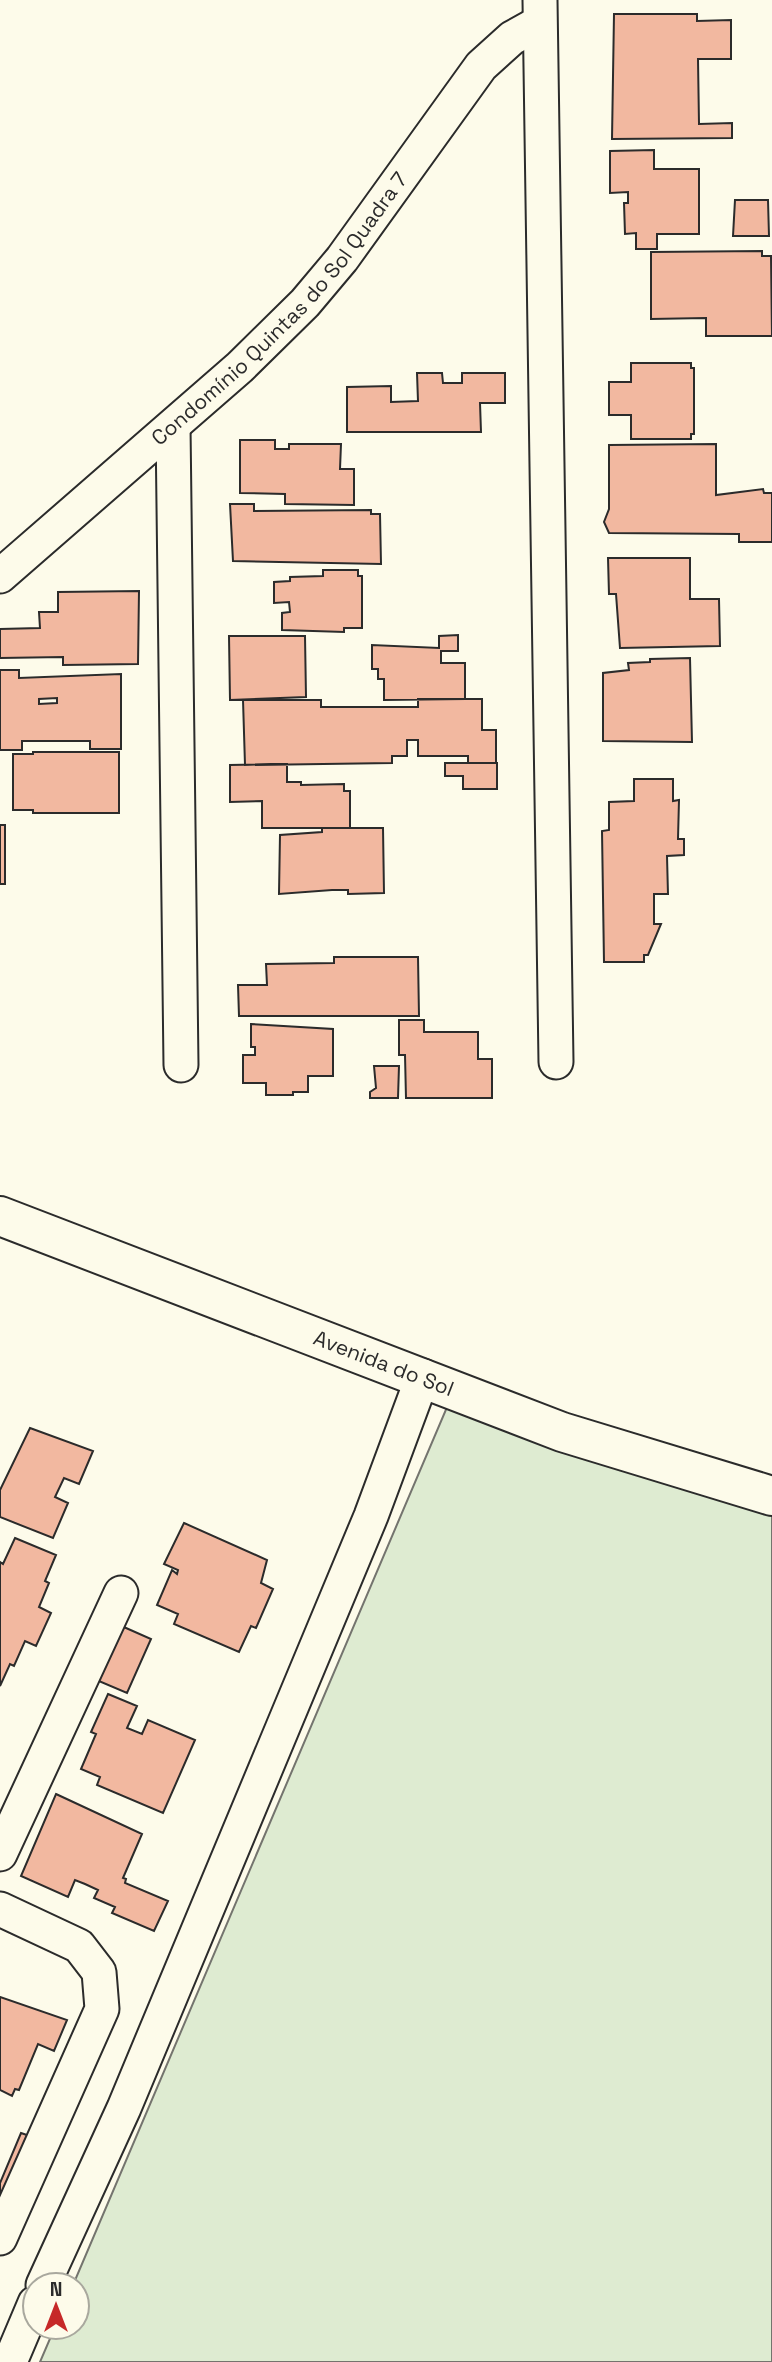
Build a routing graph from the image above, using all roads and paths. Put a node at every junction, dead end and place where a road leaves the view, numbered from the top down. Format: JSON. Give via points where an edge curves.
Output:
{"nodes":[{"id":1,"x":540,"y":11,"type":"edge"},
{"id":2,"x":173,"y":426,"type":"junction"},
{"id":3,"x":0,"y":576,"type":"edge"},
{"id":4,"x":556,"y":1062,"type":"dead end"},
{"id":5,"x":181,"y":1065,"type":"dead end"},
{"id":6,"x":0,"y":1216,"type":"edge"},
{"id":7,"x":423,"y":1376,"type":"junction"},
{"id":8,"x":772,"y":1496,"type":"edge"},
{"id":9,"x":121,"y":1593,"type":"dead end"},
{"id":10,"x":0,"y":1854,"type":"edge"},
{"id":11,"x":0,"y":1909,"type":"edge"},
{"id":12,"x":0,"y":2238,"type":"edge"},
{"id":13,"x":49,"y":2271,"type":"edge"},
{"id":14,"x":21,"y":2336,"type":"edge"},
{"id":15,"x":10,"y":2362,"type":"edge"}],
"edges":[{"from":1,"to":2,"type":"street","name":"Condomínio Quintas do Sol Quadra 7","via":[[481,66],[305,303]]},
{"from":1,"to":4,"type":"street"},
{"from":2,"to":3,"type":"street","name":"Condomínio Quintas do Sol Quadra 7"},
{"from":2,"to":5,"type":"street"},
{"from":6,"to":7,"type":"street","name":"Avenida do Sol"},
{"from":7,"to":8,"type":"street","name":"Avenida do Sol","via":[[562,1432]]},
{"from":7,"to":13,"type":"street","via":[[371,1517],[124,2108]]},
{"from":9,"to":10,"type":"street"},
{"from":11,"to":12,"type":"street","via":[[79,1946],[99,1972],[102,2008]]},
{"from":14,"to":15,"type":"street"}]}
